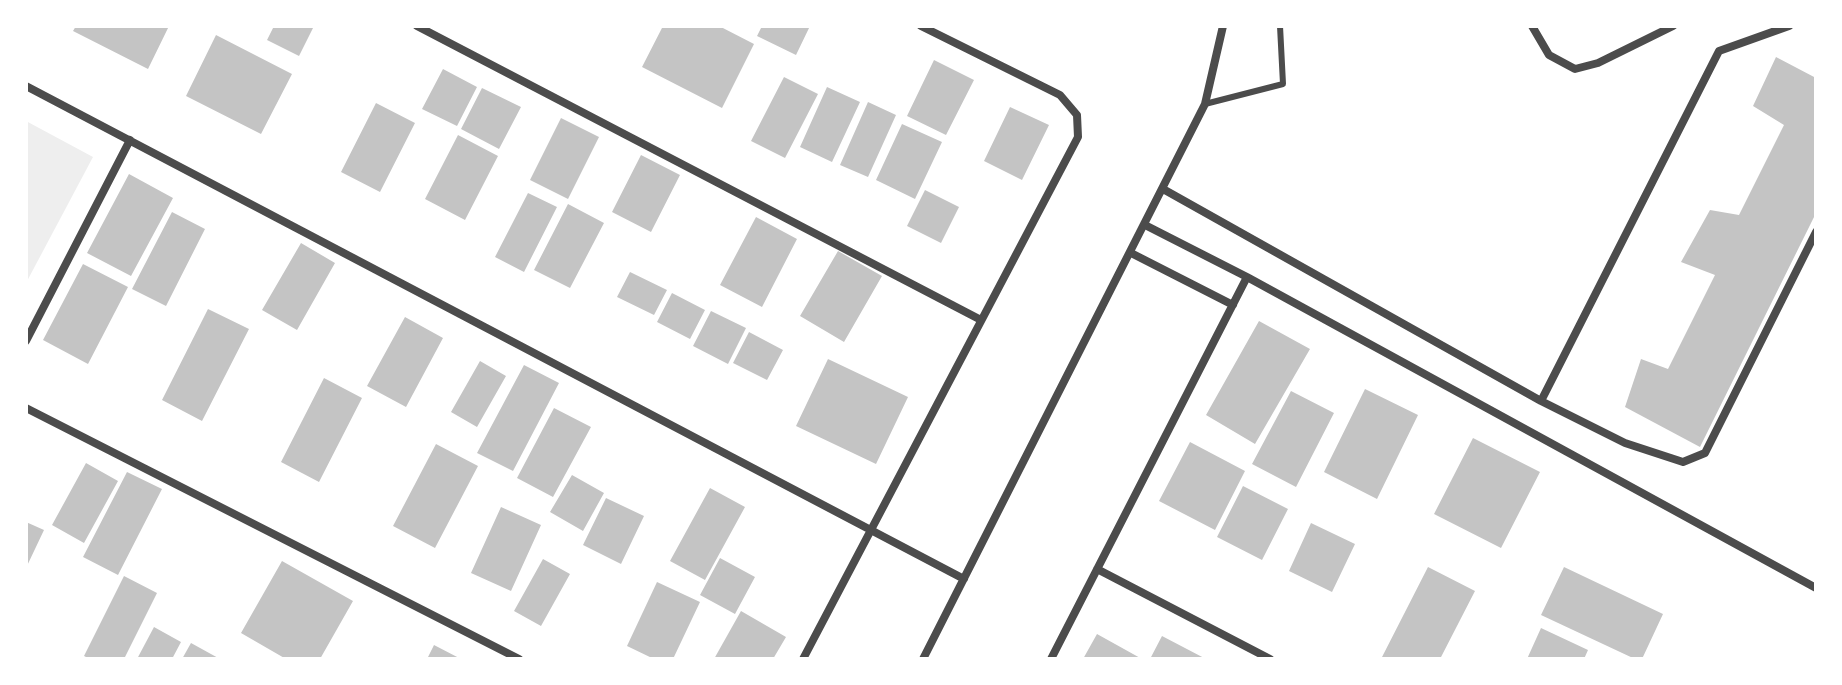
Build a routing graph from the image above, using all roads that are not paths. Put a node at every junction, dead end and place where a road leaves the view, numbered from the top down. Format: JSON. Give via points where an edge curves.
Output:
{"nodes":[{"id":1,"x":417,"y":26,"type":"edge"},
{"id":2,"x":921,"y":26,"type":"edge"},
{"id":3,"x":1223,"y":26,"type":"edge"},
{"id":4,"x":1280,"y":26,"type":"edge"},
{"id":5,"x":1532,"y":26,"type":"edge"},
{"id":6,"x":1673,"y":26,"type":"edge"},
{"id":7,"x":1789,"y":26,"type":"edge"},
{"id":8,"x":26,"y":86,"type":"edge"},
{"id":9,"x":1205,"y":104,"type":"junction"},
{"id":10,"x":130,"y":140,"type":"junction"},
{"id":11,"x":1163,"y":189,"type":"junction"},
{"id":12,"x":1145,"y":225,"type":"junction"},
{"id":13,"x":1816,"y":232,"type":"edge"},
{"id":14,"x":1131,"y":253,"type":"junction"},
{"id":15,"x":1247,"y":277,"type":"junction"},
{"id":16,"x":1233,"y":305,"type":"junction"},
{"id":17,"x":981,"y":320,"type":"junction"},
{"id":18,"x":26,"y":341,"type":"edge"},
{"id":19,"x":1541,"y":401,"type":"junction"},
{"id":20,"x":26,"y":408,"type":"edge"},
{"id":21,"x":870,"y":531,"type":"junction"},
{"id":22,"x":1097,"y":569,"type":"junction"},
{"id":23,"x":964,"y":579,"type":"junction"},
{"id":24,"x":1816,"y":588,"type":"edge"},
{"id":25,"x":519,"y":659,"type":"edge"},
{"id":26,"x":803,"y":659,"type":"edge"},
{"id":27,"x":923,"y":659,"type":"edge"},
{"id":28,"x":1051,"y":659,"type":"edge"},
{"id":29,"x":1270,"y":659,"type":"edge"}],
"edges":[{"from":1,"to":17,"type":"street"},
{"from":2,"to":17,"type":"street","via":[[1060,95],[1077,115],[1078,137]]},
{"from":3,"to":9,"type":"street"},
{"from":4,"to":9,"type":"lane","via":[[1283,84]]},
{"from":5,"to":6,"type":"street","via":[[1549,55],[1575,69]]},
{"from":7,"to":19,"type":"street","via":[[1719,51]]},
{"from":8,"to":10,"type":"street"},
{"from":9,"to":11,"type":"street"},
{"from":10,"to":18,"type":"street"},
{"from":10,"to":21,"type":"street"},
{"from":11,"to":12,"type":"street"},
{"from":11,"to":19,"type":"street"},
{"from":12,"to":14,"type":"street"},
{"from":12,"to":15,"type":"street"},
{"from":13,"to":19,"type":"street","via":[[1705,453],[1683,462],[1625,443]]},
{"from":14,"to":16,"type":"street"},
{"from":14,"to":23,"type":"street"},
{"from":15,"to":16,"type":"street"},
{"from":15,"to":24,"type":"street"},
{"from":16,"to":22,"type":"street"},
{"from":17,"to":21,"type":"street"},
{"from":20,"to":25,"type":"street"},
{"from":21,"to":23,"type":"street"},
{"from":21,"to":26,"type":"street"},
{"from":22,"to":28,"type":"street"},
{"from":22,"to":29,"type":"street"},
{"from":23,"to":27,"type":"street"}]}
